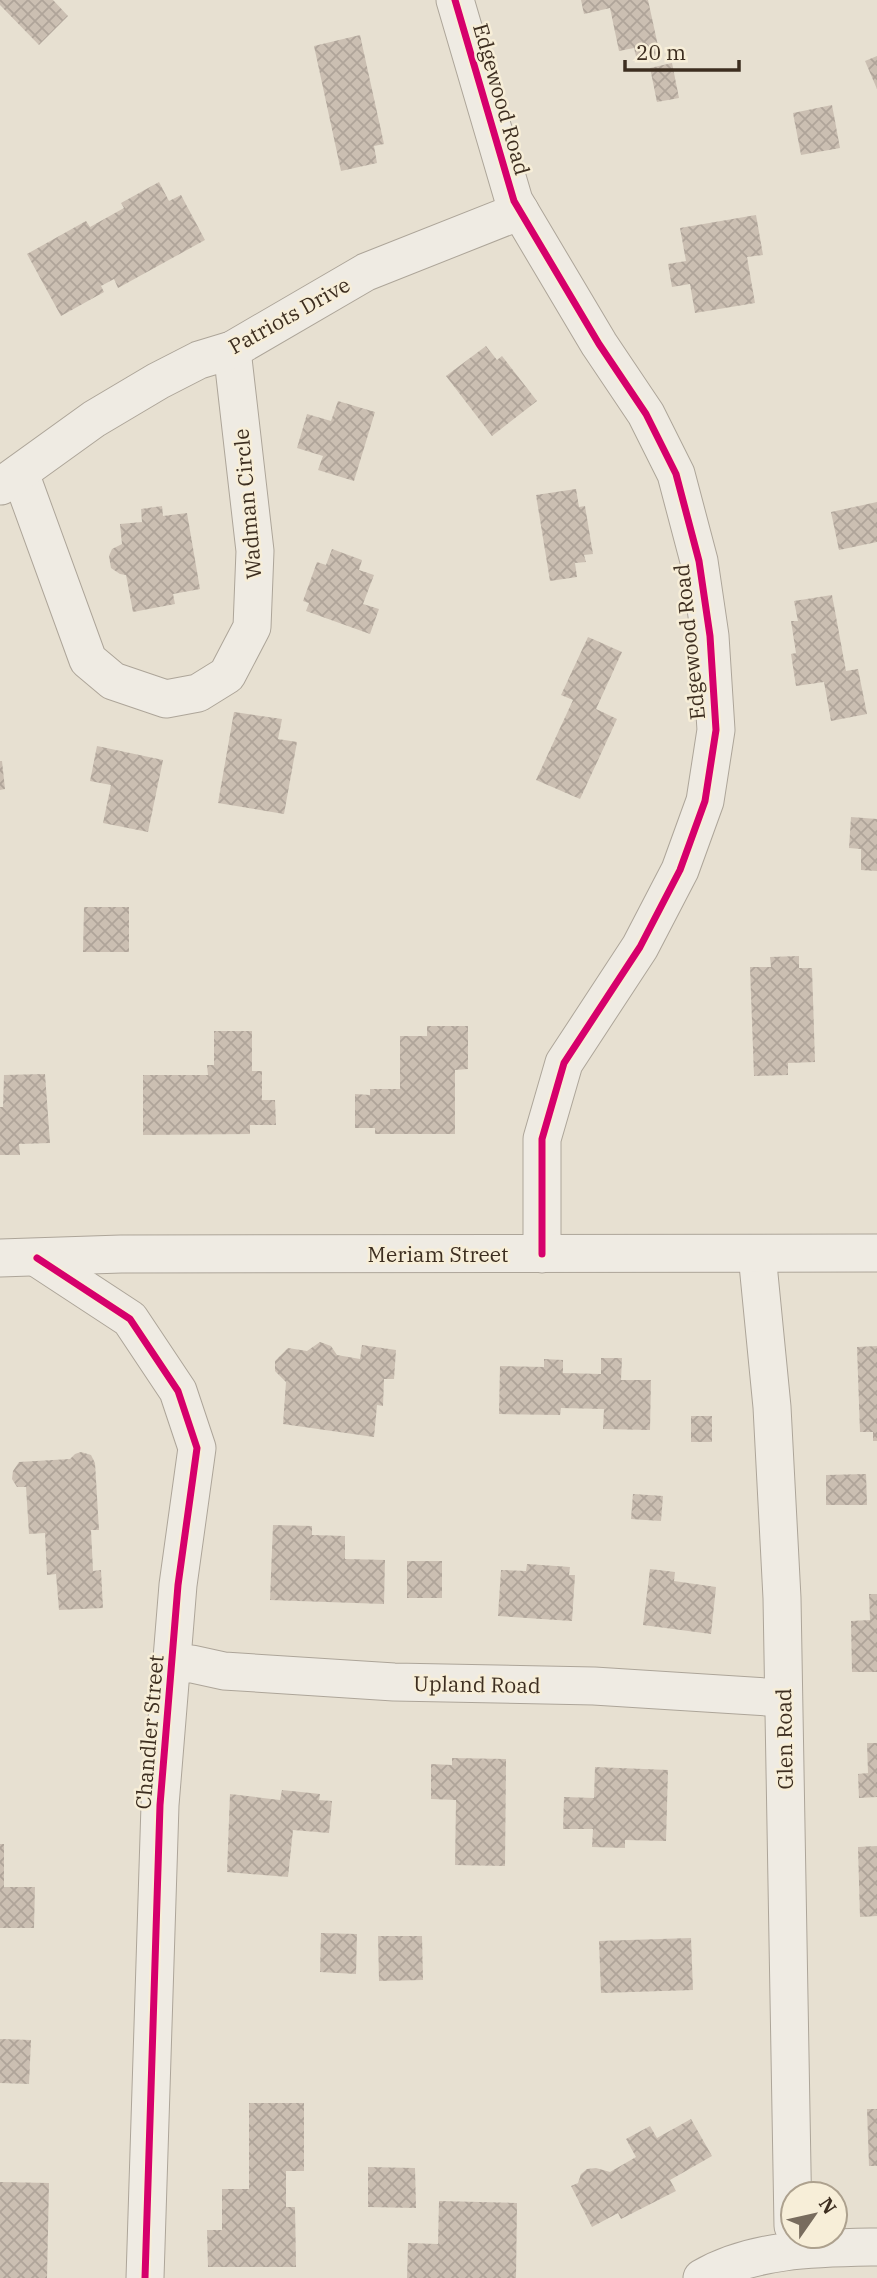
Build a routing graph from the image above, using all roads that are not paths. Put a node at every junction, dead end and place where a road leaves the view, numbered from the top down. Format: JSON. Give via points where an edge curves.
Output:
{"nodes":[{"id":1,"x":455,"y":0,"type":"edge"},
{"id":2,"x":520,"y":211,"type":"junction"},
{"id":3,"x":232,"y":350,"type":"junction"},
{"id":4,"x":10,"y":480,"type":"edge"},
{"id":5,"x":877,"y":1253,"type":"edge"},
{"id":6,"x":542,"y":1254,"type":"junction"},
{"id":7,"x":757,"y":1254,"type":"junction"},
{"id":8,"x":0,"y":1258,"type":"edge"},
{"id":9,"x":37,"y":1258,"type":"junction"},
{"id":10,"x":172,"y":1664,"type":"junction"},
{"id":11,"x":783,"y":1698,"type":"junction"},
{"id":12,"x":792,"y":2180,"type":"edge"},
{"id":13,"x":779,"y":2243,"type":"edge"},
{"id":14,"x":849,"y":2244,"type":"edge"},
{"id":15,"x":877,"y":2247,"type":"edge"},
{"id":16,"x":145,"y":2278,"type":"edge"},
{"id":17,"x":702,"y":2278,"type":"edge"}],
"edges":[{"from":1,"to":2,"type":"street","name":"Edgewood Road"},
{"from":2,"to":3,"type":"street","name":"Patriots Drive","via":[[366,272]]},
{"from":2,"to":6,"type":"street","name":"Edgewood Road","via":[[646,414],[676,474],[699,561],[716,730],[705,801],[680,870],[639,947],[564,1063],[542,1139]]},
{"from":3,"to":4,"type":"street","name":"Patriots Drive","via":[[199,360],[158,381],[94,419]]},
{"from":3,"to":4,"type":"street","name":"Wadman Circle","via":[[255,551],[252,627],[228,675],[198,693],[166,699],[113,681],[88,660]]},
{"from":5,"to":7,"type":"street","name":"Meriam Street"},
{"from":6,"to":7,"type":"street","name":"Meriam Street"},
{"from":6,"to":9,"type":"street","name":"Meriam Street"},
{"from":7,"to":11,"type":"street","name":"Glen Road","via":[[774,1429]]},
{"from":8,"to":9,"type":"street","name":"Meriam Street"},
{"from":9,"to":10,"type":"street","name":"Chandler Street","via":[[130,1319],[178,1391],[197,1448]]},
{"from":10,"to":11,"type":"street","name":"Upland Road","via":[[394,1682],[594,1686]]},
{"from":10,"to":16,"type":"street","name":"Chandler Street","via":[[159,1805]]},
{"from":11,"to":12,"type":"street","name":"Glen Road"},
{"from":13,"to":17,"type":"street"},
{"from":14,"to":15,"type":"street"}]}
